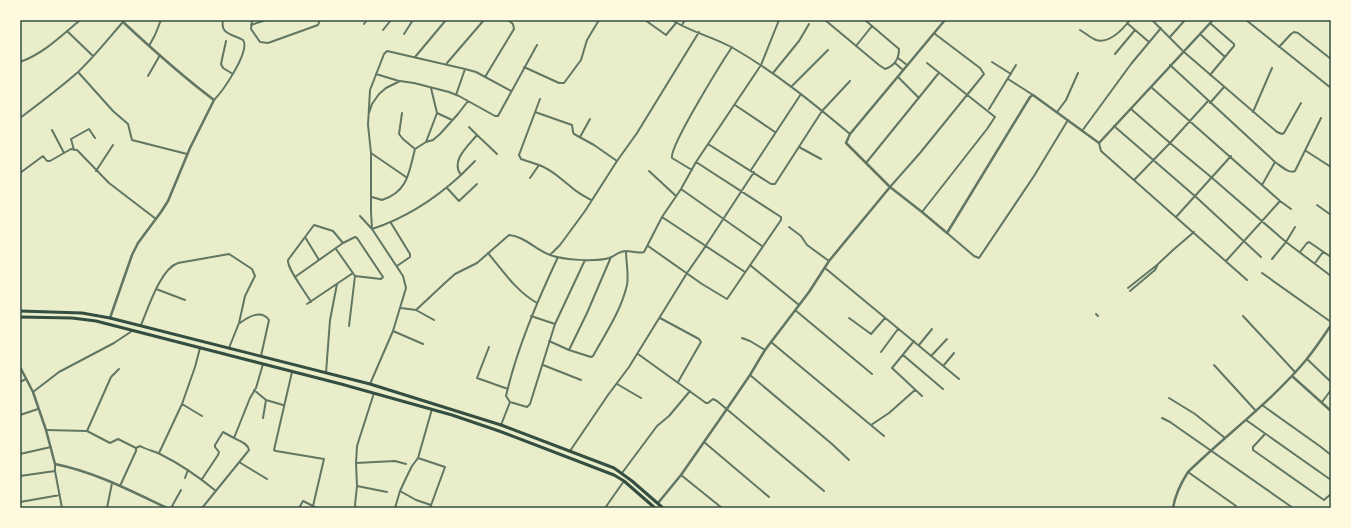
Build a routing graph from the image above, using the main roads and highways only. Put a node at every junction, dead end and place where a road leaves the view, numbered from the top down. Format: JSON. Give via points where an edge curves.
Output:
{"nodes":[{"id":1,"x":20,"y":311,"type":"edge"},
{"id":2,"x":20,"y":317,"type":"edge"},
{"id":3,"x":161,"y":331,"type":"junction"},
{"id":4,"x":160,"y":336,"type":"junction"},
{"id":5,"x":468,"y":414,"type":"junction"},
{"id":6,"x":466,"y":420,"type":"junction"},
{"id":7,"x":655,"y":508,"type":"edge"},
{"id":8,"x":663,"y":508,"type":"edge"}],
"edges":[{"from":1,"to":3,"type":"highway","via":[[82,313]]},
{"from":2,"to":4,"type":"highway","via":[[96,321]]},
{"from":3,"to":4,"type":"highway"},
{"from":3,"to":5,"type":"highway","via":[[370,384]]},
{"from":4,"to":6,"type":"highway"},
{"from":5,"to":6,"type":"highway"},
{"from":5,"to":8,"type":"highway","via":[[614,468]]},
{"from":6,"to":7,"type":"highway","via":[[614,475]]}]}
